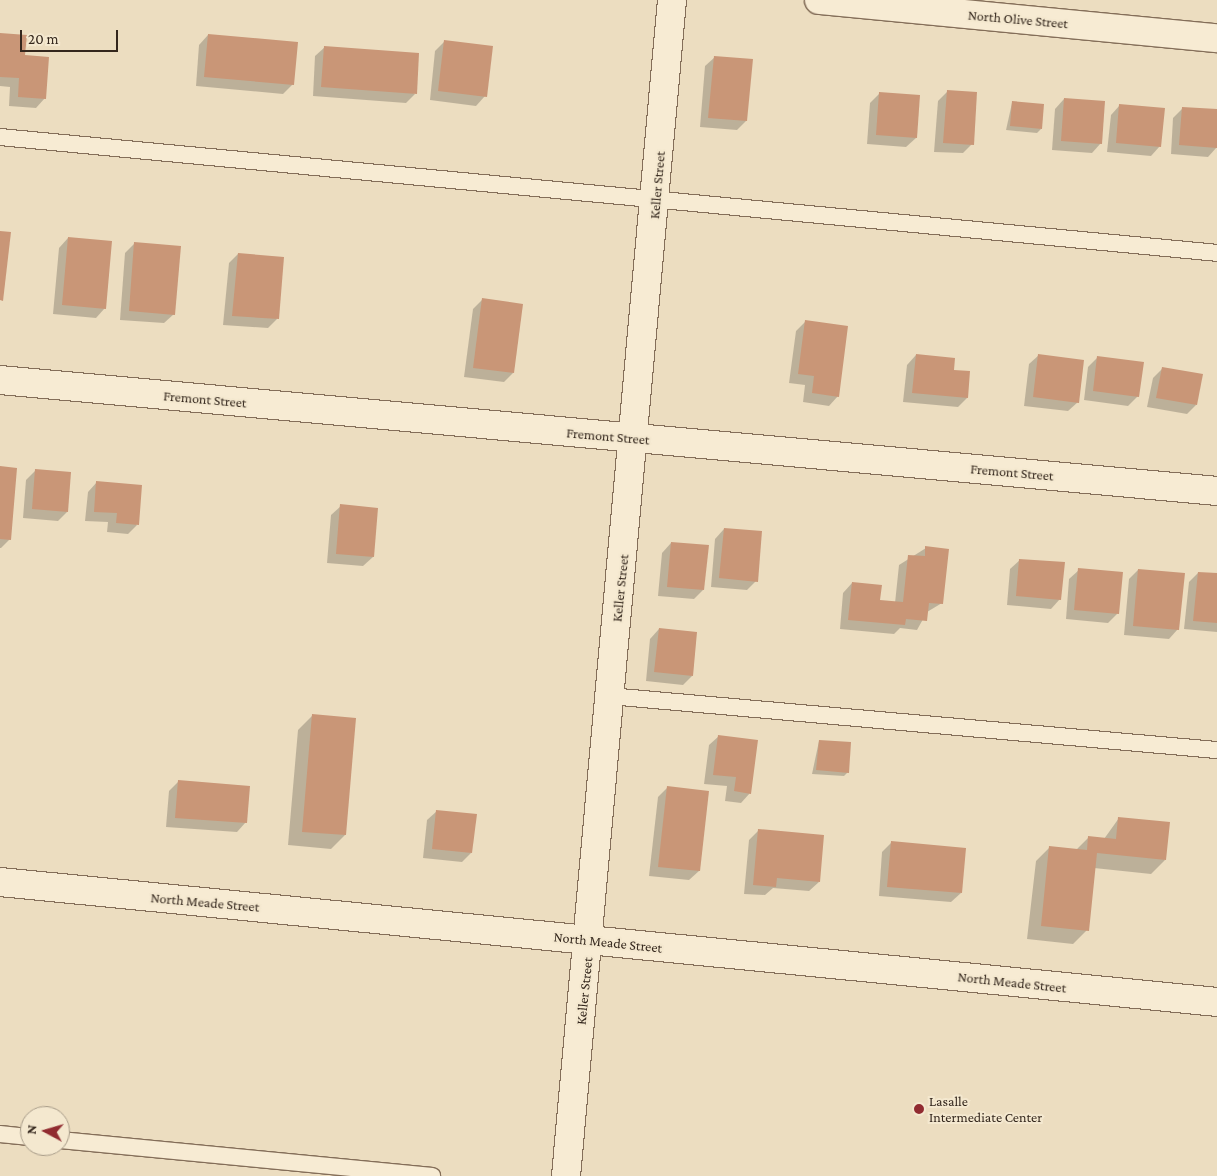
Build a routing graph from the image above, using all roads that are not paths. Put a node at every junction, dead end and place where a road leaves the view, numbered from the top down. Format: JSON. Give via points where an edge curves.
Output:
{"nodes":[{"id":1,"x":672,"y":0,"type":"edge"},
{"id":2,"x":819,"y":0,"type":"edge"},
{"id":3,"x":1217,"y":38,"type":"edge"},
{"id":4,"x":0,"y":137,"type":"edge"},
{"id":5,"x":656,"y":199,"type":"junction"},
{"id":6,"x":1217,"y":254,"type":"edge"},
{"id":7,"x":0,"y":380,"type":"edge"},
{"id":8,"x":635,"y":438,"type":"junction"},
{"id":9,"x":1217,"y":491,"type":"edge"},
{"id":10,"x":609,"y":696,"type":"junction"},
{"id":11,"x":1217,"y":750,"type":"edge"},
{"id":12,"x":0,"y":882,"type":"edge"},
{"id":13,"x":589,"y":940,"type":"junction"},
{"id":14,"x":1217,"y":1002,"type":"edge"},
{"id":15,"x":0,"y":1134,"type":"edge"},
{"id":16,"x":20,"y":1136,"type":"edge"},
{"id":17,"x":70,"y":1141,"type":"edge"},
{"id":18,"x":432,"y":1176,"type":"edge"},
{"id":19,"x":566,"y":1176,"type":"edge"}],
"edges":[{"from":1,"to":5,"type":"street","name":"Keller Street"},
{"from":2,"to":3,"type":"street","name":"North Olive Street"},
{"from":4,"to":5,"type":"lane"},
{"from":5,"to":6,"type":"lane"},
{"from":5,"to":8,"type":"street","name":"Keller Street"},
{"from":7,"to":8,"type":"street","name":"Fremont Street"},
{"from":8,"to":9,"type":"street","name":"Fremont Street"},
{"from":8,"to":10,"type":"street","name":"Keller Street"},
{"from":10,"to":11,"type":"lane"},
{"from":10,"to":13,"type":"street","name":"Keller Street"},
{"from":12,"to":13,"type":"street","name":"North Meade Street"},
{"from":13,"to":14,"type":"street","name":"North Meade Street"},
{"from":13,"to":19,"type":"street","name":"Keller Street"},
{"from":15,"to":16,"type":"lane"},
{"from":17,"to":18,"type":"lane"}]}
